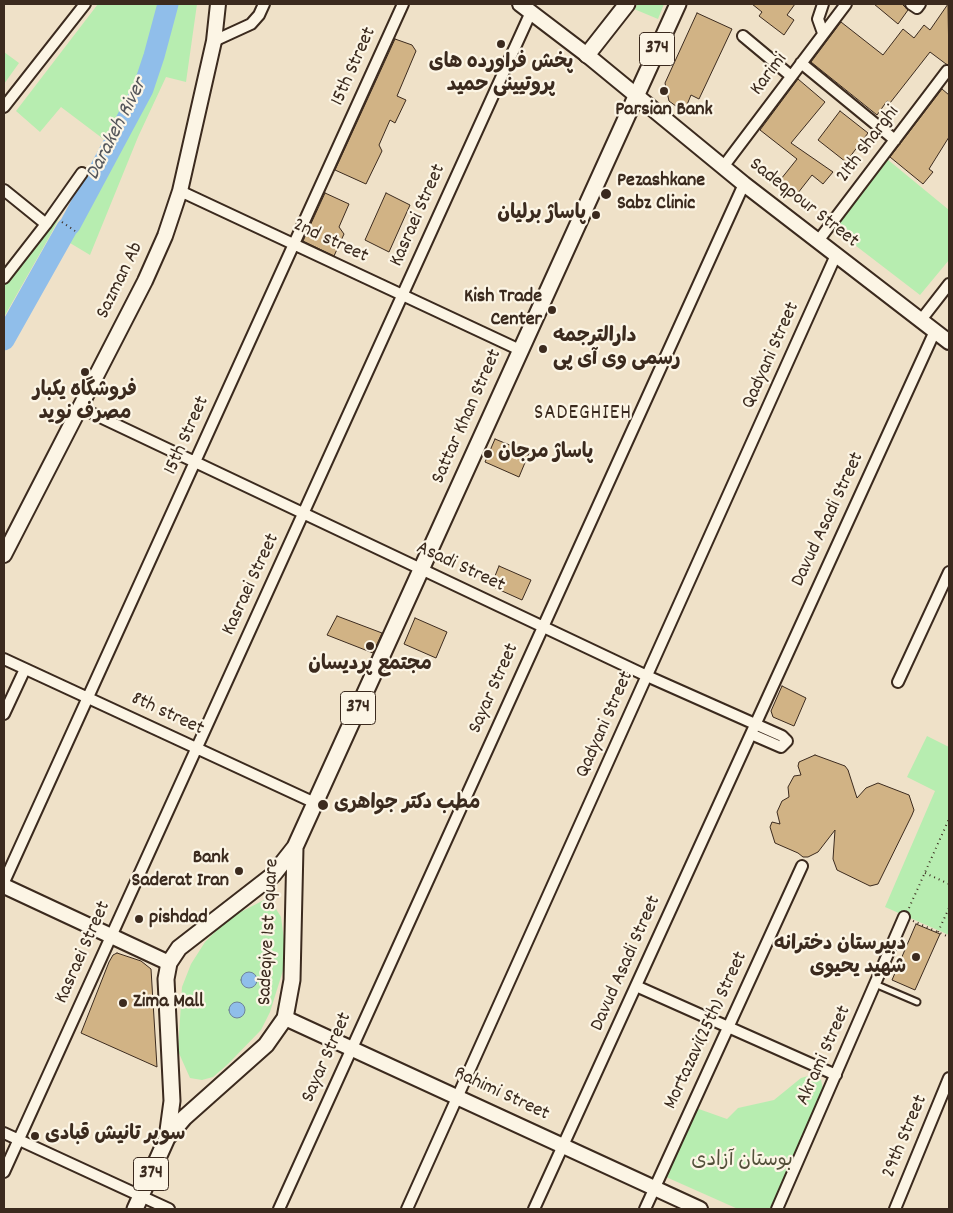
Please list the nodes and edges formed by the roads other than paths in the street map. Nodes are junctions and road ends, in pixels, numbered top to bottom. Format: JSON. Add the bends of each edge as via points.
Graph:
{"nodes":[{"id":1,"x":85,"y":4,"type":"edge"},
{"id":2,"x":218,"y":4,"type":"edge"},
{"id":3,"x":264,"y":4,"type":"edge"},
{"id":4,"x":403,"y":4,"type":"edge"},
{"id":5,"x":627,"y":4,"type":"edge"},
{"id":6,"x":678,"y":4,"type":"edge"},
{"id":7,"x":823,"y":4,"type":"edge"},
{"id":8,"x":846,"y":4,"type":"edge"},
{"id":9,"x":526,"y":8,"type":"edge"},
{"id":10,"x":823,"y":33,"type":"junction"},
{"id":11,"x":743,"y":36,"type":"dead end"},
{"id":12,"x":214,"y":40,"type":"junction"},
{"id":13,"x":587,"y":55,"type":"junction"},
{"id":14,"x":801,"y":63,"type":"junction"},
{"id":15,"x":947,"y":71,"type":"dead end"},
{"id":16,"x":791,"y":76,"type":"junction"},
{"id":17,"x":636,"y":95,"type":"junction"},
{"id":18,"x":4,"y":107,"type":"edge"},
{"id":19,"x":895,"y":140,"type":"junction"},
{"id":20,"x":723,"y":167,"type":"junction"},
{"id":21,"x":82,"y":173,"type":"dead end"},
{"id":22,"x":744,"y":184,"type":"junction"},
{"id":23,"x":4,"y":190,"type":"edge"},
{"id":24,"x":180,"y":191,"type":"junction"},
{"id":25,"x":46,"y":224,"type":"junction"},
{"id":26,"x":818,"y":241,"type":"junction"},
{"id":27,"x":294,"y":245,"type":"junction"},
{"id":28,"x":836,"y":255,"type":"junction"},
{"id":29,"x":4,"y":278,"type":"edge"},
{"id":30,"x":949,"y":284,"type":"edge"},
{"id":31,"x":403,"y":295,"type":"junction"},
{"id":32,"x":921,"y":320,"type":"junction"},
{"id":33,"x":935,"y":331,"type":"junction"},
{"id":34,"x":949,"y":342,"type":"edge"},
{"id":35,"x":520,"y":350,"type":"junction"},
{"id":36,"x":80,"y":408,"type":"junction"},
{"id":37,"x":195,"y":462,"type":"junction"},
{"id":38,"x":303,"y":513,"type":"junction"},
{"id":39,"x":4,"y":555,"type":"edge"},
{"id":40,"x":421,"y":569,"type":"junction"},
{"id":41,"x":949,"y":572,"type":"edge"},
{"id":42,"x":543,"y":627,"type":"junction"},
{"id":43,"x":4,"y":659,"type":"edge"},
{"id":44,"x":24,"y":669,"type":"junction"},
{"id":45,"x":647,"y":676,"type":"junction"},
{"id":46,"x":898,"y":682,"type":"dead end"},
{"id":47,"x":88,"y":698,"type":"junction"},
{"id":48,"x":4,"y":714,"type":"edge"},
{"id":49,"x":753,"y":729,"type":"junction"},
{"id":50,"x":196,"y":748,"type":"junction"},
{"id":51,"x":315,"y":802,"type":"junction"},
{"id":52,"x":295,"y":847,"type":"junction"},
{"id":53,"x":802,"y":866,"type":"dead end"},
{"id":54,"x":4,"y":884,"type":"edge"},
{"id":55,"x":904,"y":917,"type":"road end"},
{"id":56,"x":111,"y":935,"type":"junction"},
{"id":57,"x":169,"y":962,"type":"junction"},
{"id":58,"x":875,"y":984,"type":"junction"},
{"id":59,"x":636,"y":986,"type":"junction"},
{"id":60,"x":916,"y":1002,"type":"dead end"},
{"id":61,"x":285,"y":1018,"type":"junction"},
{"id":62,"x":728,"y":1027,"type":"junction"},
{"id":63,"x":352,"y":1048,"type":"junction"},
{"id":64,"x":836,"y":1075,"type":"junction"},
{"id":65,"x":949,"y":1078,"type":"edge"},
{"id":66,"x":458,"y":1097,"type":"junction"},
{"id":67,"x":4,"y":1133,"type":"edge"},
{"id":68,"x":167,"y":1138,"type":"junction"},
{"id":69,"x":18,"y":1140,"type":"junction"},
{"id":70,"x":563,"y":1146,"type":"junction"},
{"id":71,"x":4,"y":1172,"type":"edge"},
{"id":72,"x":655,"y":1188,"type":"junction"},
{"id":73,"x":138,"y":1203,"type":"edge"},
{"id":74,"x":169,"y":1209,"type":"edge"},
{"id":75,"x":279,"y":1209,"type":"edge"},
{"id":76,"x":407,"y":1209,"type":"edge"},
{"id":77,"x":534,"y":1209,"type":"edge"},
{"id":78,"x":645,"y":1209,"type":"edge"},
{"id":79,"x":700,"y":1209,"type":"edge"},
{"id":80,"x":777,"y":1209,"type":"edge"},
{"id":81,"x":895,"y":1209,"type":"edge"}],
"edges":[{"from":1,"to":18,"type":"street"},
{"from":2,"to":12,"type":"main road","name":"Sazman Ab"},
{"from":3,"to":12,"type":"street","via":[[251,24]]},
{"from":4,"to":27,"type":"street","name":"15th Street"},
{"from":5,"to":13,"type":"main road","number":"374"},
{"from":6,"to":17,"type":"main road","name":"Sattar Khan Street","number":"374"},
{"from":7,"to":10,"type":"street","via":[[818,19]]},
{"from":8,"to":10,"type":"street","name":"Karimi"},
{"from":9,"to":13,"type":"main road","name":"Sadeqpour Street"},
{"from":9,"to":31,"type":"street","name":"Kasraei Street"},
{"from":10,"to":14,"type":"street","name":"Karimi"},
{"from":11,"to":16,"type":"street"},
{"from":12,"to":24,"type":"main road","name":"Sazman Ab"},
{"from":13,"to":17,"type":"main road","name":"Sadeqpour Street"},
{"from":14,"to":16,"type":"street","name":"Karimi"},
{"from":14,"to":19,"type":"street"},
{"from":15,"to":19,"type":"street","name":"21th Sharghi"},
{"from":16,"to":20,"type":"street","name":"Karimi"},
{"from":17,"to":20,"type":"main road","name":"Sadeqpour Street"},
{"from":17,"to":35,"type":"main road","name":"Sattar Khan Street","number":"374"},
{"from":19,"to":26,"type":"street","name":"21th Sharghi"},
{"from":20,"to":22,"type":"main road","name":"Sadeqpour Street"},
{"from":21,"to":25,"type":"street"},
{"from":22,"to":26,"type":"main road","name":"Sadeqpour Street"},
{"from":22,"to":42,"type":"street","name":"Sayar Street"},
{"from":23,"to":25,"type":"street"},
{"from":24,"to":27,"type":"street","name":"2nd street"},
{"from":24,"to":36,"type":"main road","name":"Sazman Ab","via":[[166,236]]},
{"from":25,"to":29,"type":"street"},
{"from":26,"to":28,"type":"main road","name":"Sadeqpour Street"},
{"from":27,"to":31,"type":"street","name":"2nd street"},
{"from":27,"to":37,"type":"street","name":"15th Street"},
{"from":28,"to":32,"type":"main road","name":"Sadeqpour Street"},
{"from":28,"to":45,"type":"street","name":"Qadyani Street"},
{"from":30,"to":32,"type":"street"},
{"from":31,"to":35,"type":"street","name":"2nd street"},
{"from":31,"to":38,"type":"street","name":"Kasraei Street"},
{"from":32,"to":33,"type":"main road","name":"Sadeqpour Street"},
{"from":33,"to":34,"type":"main road","name":"Sadeqpour Street"},
{"from":33,"to":49,"type":"street","name":"Davud Asadi Street"},
{"from":35,"to":40,"type":"main road","name":"Sattar Khan Street","number":"374"},
{"from":36,"to":37,"type":"street","name":"Asadi Street"},
{"from":36,"to":39,"type":"main road","name":"Sazman Ab"},
{"from":37,"to":38,"type":"street","name":"Asadi Street"},
{"from":37,"to":47,"type":"street","name":"15th Street"},
{"from":38,"to":40,"type":"street","name":"Asadi Street"},
{"from":38,"to":50,"type":"street","name":"Kasraei Street"},
{"from":40,"to":42,"type":"street","name":"Asadi Street"},
{"from":40,"to":51,"type":"main road","name":"Sattar Khan Street","number":"374"},
{"from":41,"to":46,"type":"street"},
{"from":42,"to":45,"type":"street","name":"Asadi Street"},
{"from":42,"to":63,"type":"street","name":"Sayar Street"},
{"from":43,"to":44,"type":"street","name":"8th street"},
{"from":44,"to":47,"type":"street","name":"8th street"},
{"from":44,"to":48,"type":"street"},
{"from":45,"to":49,"type":"street","name":"Asadi Street"},
{"from":45,"to":66,"type":"street","name":"Qadyani Street"},
{"from":47,"to":50,"type":"street","name":"8th street"},
{"from":47,"to":54,"type":"street","name":"15th Street"},
{"from":49,"to":59,"type":"street","name":"Davud Asadi Street"},
{"from":50,"to":51,"type":"street","name":"8th street"},
{"from":50,"to":56,"type":"street","name":"Kasraei Street"},
{"from":51,"to":52,"type":"main road","name":"Sattar Khan Street","number":"374"},
{"from":52,"to":57,"type":"main road","name":"Sadeqiye 1st Square","via":[[273,875],[179,948]]},
{"from":52,"to":61,"type":"main road","name":"Sadeqiye 1st Square","via":[[292,980]]},
{"from":53,"to":62,"type":"street","name":"Mortazavi(25th) Street"},
{"from":54,"to":56,"type":"main road"},
{"from":55,"to":58,"type":"street","name":"Akrami Street"},
{"from":56,"to":57,"type":"main road"},
{"from":56,"to":69,"type":"street","name":"Kasraei Street"},
{"from":57,"to":68,"type":"main road","via":[[166,979],[172,1101]]},
{"from":58,"to":60,"type":"lane"},
{"from":58,"to":64,"type":"street","name":"Akrami Street"},
{"from":59,"to":62,"type":"street"},
{"from":59,"to":70,"type":"street","name":"Davud Asadi Street"},
{"from":61,"to":63,"type":"main road","name":"Rahimi Street"},
{"from":61,"to":68,"type":"main road","name":"Sadeqiye 1st Square","via":[[266,1045]]},
{"from":62,"to":64,"type":"street"},
{"from":62,"to":72,"type":"street","name":"Mortazavi(25th) Street"},
{"from":63,"to":66,"type":"main road","name":"Rahimi Street"},
{"from":63,"to":75,"type":"street","name":"Sayar Street"},
{"from":64,"to":80,"type":"street","name":"Akrami Street"},
{"from":65,"to":81,"type":"street","name":"29th Street"},
{"from":66,"to":70,"type":"main road","name":"Rahimi Street"},
{"from":66,"to":76,"type":"street","name":"Qadyani Street"},
{"from":67,"to":69,"type":"street"},
{"from":68,"to":73,"type":"main road","number":"374"},
{"from":69,"to":71,"type":"street","name":"Kasraei Street"},
{"from":69,"to":73,"type":"street"},
{"from":70,"to":72,"type":"main road","name":"Rahimi Street"},
{"from":70,"to":77,"type":"street","name":"Davud Asadi Street"},
{"from":72,"to":78,"type":"street","name":"Mortazavi(25th) Street"},
{"from":72,"to":79,"type":"main road","name":"Rahimi Street"},
{"from":73,"to":74,"type":"street"}]}
